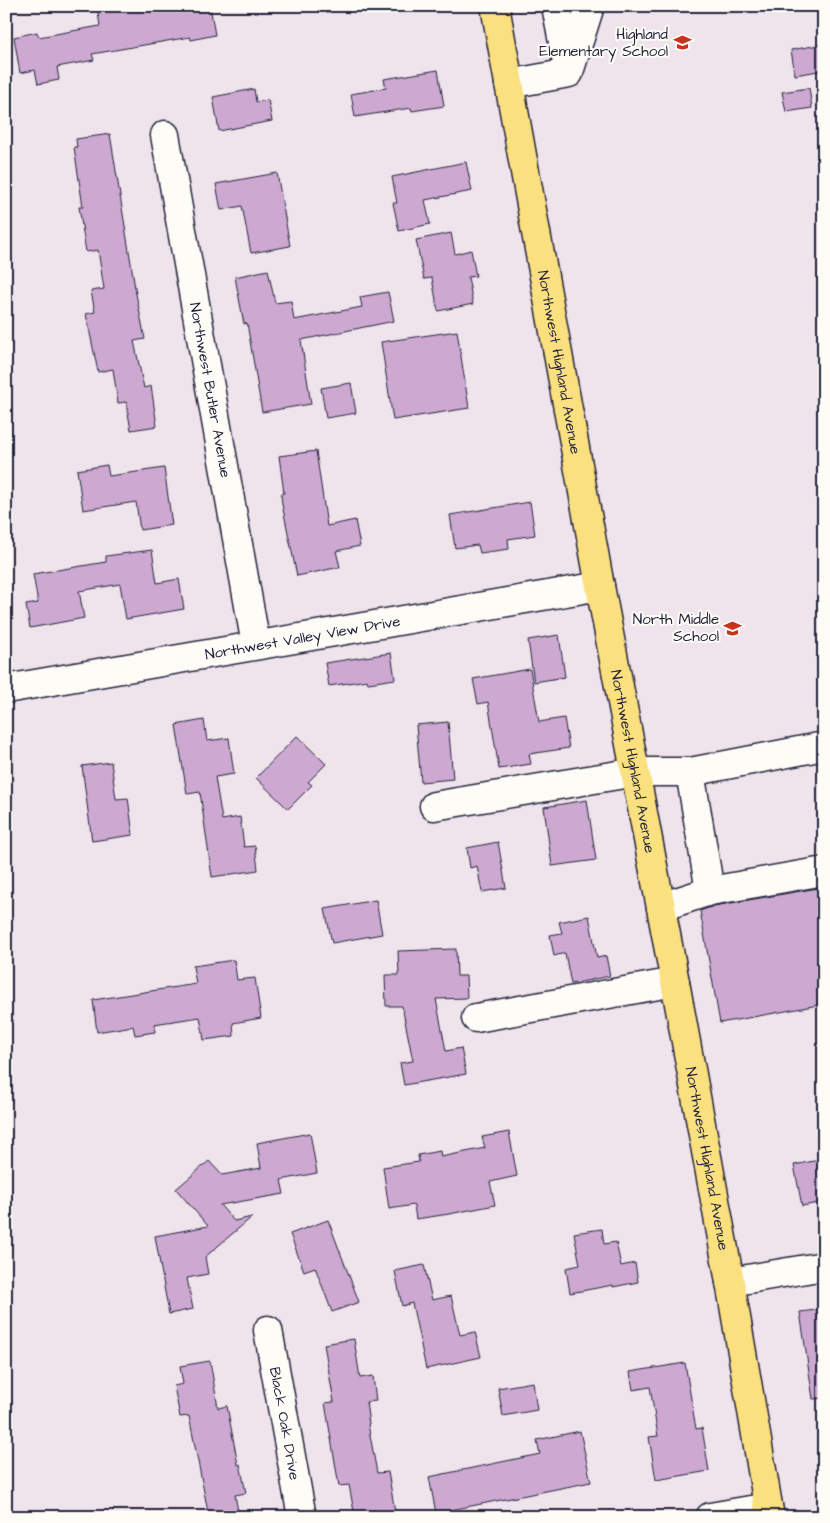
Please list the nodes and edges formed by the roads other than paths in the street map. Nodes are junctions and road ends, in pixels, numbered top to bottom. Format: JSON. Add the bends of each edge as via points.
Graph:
{"nodes":[{"id":1,"x":495,"y":6,"type":"edge"},
{"id":2,"x":556,"y":6,"type":"edge"},
{"id":3,"x":590,"y":6,"type":"edge"},
{"id":4,"x":569,"y":73,"type":"junction"},
{"id":5,"x":509,"y":84,"type":"junction"},
{"id":6,"x":165,"y":135,"type":"dead end"},
{"id":7,"x":600,"y":586,"type":"junction"},
{"id":8,"x":256,"y":645,"type":"junction"},
{"id":9,"x":6,"y":689,"type":"edge"},
{"id":10,"x":824,"y":746,"type":"edge"},
{"id":11,"x":636,"y":772,"type":"junction"},
{"id":12,"x":690,"y":772,"type":"junction"},
{"id":13,"x":434,"y":806,"type":"dead end"},
{"id":14,"x":824,"y":871,"type":"edge"},
{"id":15,"x":710,"y":891,"type":"junction"},
{"id":16,"x":661,"y":906,"type":"junction"},
{"id":17,"x":676,"y":982,"type":"junction"},
{"id":18,"x":476,"y":1018,"type":"dead end"},
{"id":19,"x":824,"y":1266,"type":"edge"},
{"id":20,"x":730,"y":1282,"type":"junction"},
{"id":21,"x":268,"y":1330,"type":"dead end"},
{"id":22,"x":769,"y":1512,"type":"edge"},
{"id":23,"x":302,"y":1517,"type":"edge"},
{"id":24,"x":710,"y":1517,"type":"edge"}],
"edges":[{"from":1,"to":5,"type":"main road","name":"Northwest Highland Avenue"},
{"from":2,"to":4,"type":"street"},
{"from":3,"to":4,"type":"street"},
{"from":4,"to":5,"type":"street"},
{"from":5,"to":7,"type":"main road","name":"Northwest Highland Avenue"},
{"from":6,"to":8,"type":"street","name":"Northwest Butler Avenue"},
{"from":7,"to":8,"type":"street","name":"Northwest Valley View Drive"},
{"from":7,"to":11,"type":"main road","name":"Northwest Highland Avenue"},
{"from":8,"to":9,"type":"street","name":"Northwest Valley View Drive"},
{"from":10,"to":12,"type":"street"},
{"from":11,"to":12,"type":"street"},
{"from":11,"to":13,"type":"street"},
{"from":11,"to":16,"type":"main road","name":"Northwest Highland Avenue"},
{"from":12,"to":15,"type":"street"},
{"from":14,"to":15,"type":"street"},
{"from":15,"to":16,"type":"street"},
{"from":16,"to":17,"type":"main road","name":"Northwest Highland Avenue"},
{"from":17,"to":18,"type":"street"},
{"from":17,"to":20,"type":"main road","name":"Northwest Highland Avenue"},
{"from":19,"to":20,"type":"street"},
{"from":20,"to":22,"type":"main road","name":"Northwest Highland Avenue"},
{"from":21,"to":23,"type":"street","name":"Black Oak Drive"},
{"from":22,"to":24,"type":"street"}]}
